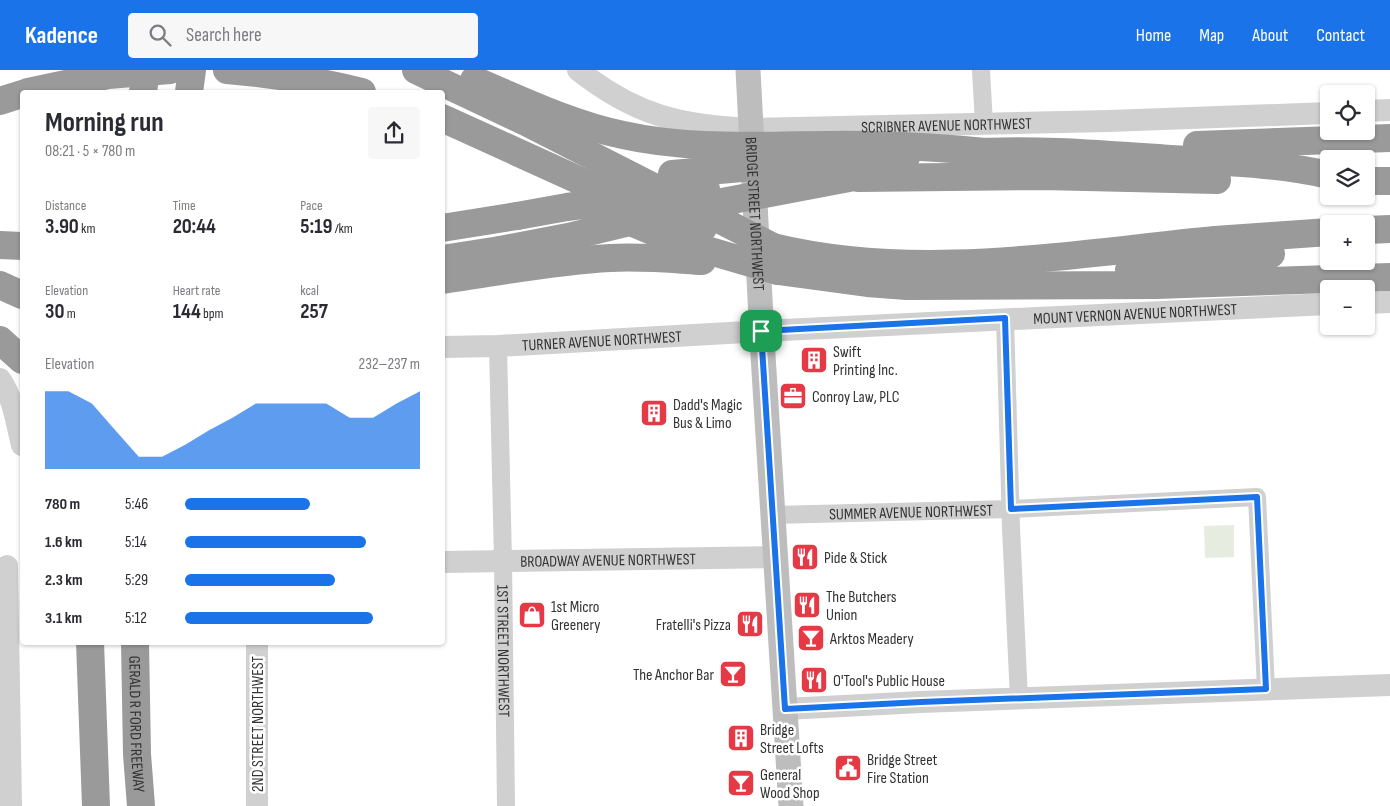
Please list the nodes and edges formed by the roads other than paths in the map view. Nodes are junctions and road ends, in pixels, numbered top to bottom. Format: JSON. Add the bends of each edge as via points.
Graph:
{"nodes":[{"id":1,"x":146,"y":70,"type":"edge"},
{"id":2,"x":170,"y":70,"type":"edge"},
{"id":3,"x":192,"y":70,"type":"edge"},
{"id":4,"x":416,"y":70,"type":"edge"},
{"id":5,"x":578,"y":70,"type":"edge"},
{"id":6,"x":748,"y":70,"type":"edge"},
{"id":7,"x":981,"y":70,"type":"edge"},
{"id":8,"x":239,"y":71,"type":"edge"},
{"id":9,"x":464,"y":75,"type":"edge"},
{"id":10,"x":37,"y":90,"type":"edge"},
{"id":11,"x":143,"y":90,"type":"edge"},
{"id":12,"x":189,"y":90,"type":"edge"},
{"id":13,"x":354,"y":90,"type":"edge"},
{"id":14,"x":20,"y":95,"type":"edge"},
{"id":15,"x":0,"y":101,"type":"edge"},
{"id":16,"x":1390,"y":110,"type":"edge"},
{"id":17,"x":1375,"y":111,"type":"edge"},
{"id":18,"x":1320,"y":113,"type":"edge"},
{"id":19,"x":445,"y":119,"type":"edge"},
{"id":20,"x":984,"y":124,"type":"junction"},
{"id":21,"x":752,"y":129,"type":"junction"},
{"id":22,"x":1390,"y":138,"type":"edge"},
{"id":23,"x":985,"y":152,"type":"junction"},
{"id":24,"x":1069,"y":153,"type":"junction"},
{"id":25,"x":1320,"y":173,"type":"edge"},
{"id":26,"x":849,"y":178,"type":"junction"},
{"id":27,"x":1320,"y":181,"type":"edge"},
{"id":28,"x":1375,"y":181,"type":"edge"},
{"id":29,"x":1390,"y":181,"type":"edge"},
{"id":30,"x":517,"y":216,"type":"junction"},
{"id":31,"x":445,"y":227,"type":"edge"},
{"id":32,"x":1320,"y":233,"type":"edge"},
{"id":33,"x":702,"y":237,"type":"junction"},
{"id":34,"x":1320,"y":243,"type":"edge"},
{"id":35,"x":0,"y":244,"type":"edge"},
{"id":36,"x":20,"y":246,"type":"edge"},
{"id":37,"x":445,"y":259,"type":"edge"},
{"id":38,"x":776,"y":259,"type":"junction"},
{"id":39,"x":812,"y":265,"type":"junction"},
{"id":40,"x":1390,"y":277,"type":"edge"},
{"id":41,"x":445,"y":280,"type":"edge"},
{"id":42,"x":0,"y":285,"type":"edge"},
{"id":43,"x":984,"y":285,"type":"junction"},
{"id":44,"x":20,"y":294,"type":"edge"},
{"id":45,"x":1390,"y":302,"type":"edge"},
{"id":46,"x":1375,"y":303,"type":"edge"},
{"id":47,"x":1320,"y":304,"type":"edge"},
{"id":48,"x":1005,"y":318,"type":"junction"},
{"id":49,"x":761,"y":331,"type":"junction"},
{"id":50,"x":0,"y":340,"type":"edge"},
{"id":51,"x":498,"y":346,"type":"junction"},
{"id":52,"x":445,"y":347,"type":"edge"},
{"id":53,"x":20,"y":358,"type":"edge"},
{"id":54,"x":0,"y":379,"type":"edge"},
{"id":55,"x":20,"y":436,"type":"edge"},
{"id":56,"x":1011,"y":509,"type":"junction"},
{"id":57,"x":773,"y":515,"type":"junction"},
{"id":58,"x":775,"y":557,"type":"junction"},
{"id":59,"x":503,"y":561,"type":"junction"},
{"id":60,"x":445,"y":562,"type":"edge"},
{"id":61,"x":10,"y":566,"type":"edge"},
{"id":62,"x":90,"y":645,"type":"edge"},
{"id":63,"x":135,"y":645,"type":"edge"},
{"id":64,"x":257,"y":645,"type":"edge"},
{"id":65,"x":1390,"y":685,"type":"edge"},
{"id":66,"x":1266,"y":689,"type":"junction"},
{"id":67,"x":1020,"y":699,"type":"junction"},
{"id":68,"x":785,"y":709,"type":"junction"},
{"id":69,"x":11,"y":806,"type":"edge"},
{"id":70,"x":96,"y":806,"type":"edge"},
{"id":71,"x":141,"y":806,"type":"edge"},
{"id":72,"x":257,"y":806,"type":"edge"},
{"id":73,"x":506,"y":806,"type":"edge"},
{"id":74,"x":791,"y":806,"type":"edge"}],
"edges":[{"from":1,"to":11,"type":"highway","bridge":true},
{"from":2,"to":10,"type":"highway","via":[[108,75]]},
{"from":3,"to":12,"type":"highway"},
{"from":4,"to":33,"type":"highway","via":[[660,191]]},
{"from":5,"to":21,"type":"street","name":"SCRIBNER AVENUE NORTHWEST","via":[[634,107],[672,120],[710,127]]},
{"from":6,"to":21,"type":"main road","name":"BRIDGE STREET NORTHWEST"},
{"from":7,"to":20,"type":"street"},
{"from":8,"to":13,"type":"highway"},
{"from":9,"to":23,"type":"highway","bridge":true,"via":[[549,112],[623,136],[729,147],[918,146]]},
{"from":14,"to":15,"type":"highway"},
{"from":16,"to":17,"type":"street"},
{"from":18,"to":20,"type":"street","name":"SCRIBNER AVENUE NORTHWEST"},
{"from":19,"to":33,"type":"highway","via":[[529,156],[600,206],[664,236]]},
{"from":20,"to":21,"type":"street","name":"SCRIBNER AVENUE NORTHWEST"},
{"from":21,"to":49,"type":"main road","name":"BRIDGE STREET NORTHWEST"},
{"from":22,"to":24,"type":"highway","via":[[1117,148]]},
{"from":23,"to":24,"type":"highway"},
{"from":23,"to":30,"type":"highway","bridge":true,"via":[[694,171],[606,185]]},
{"from":24,"to":25,"type":"highway","via":[[1284,166]]},
{"from":26,"to":27,"type":"highway","via":[[1042,176]]},
{"from":26,"to":30,"type":"highway","bridge":true,"via":[[732,186]]},
{"from":26,"to":37,"type":"highway","bridge":true,"via":[[680,210],[535,244]]},
{"from":28,"to":29,"type":"highway"},
{"from":30,"to":31,"type":"highway"},
{"from":32,"to":39,"type":"highway","via":[[1071,256],[961,263]]},
{"from":33,"to":38,"type":"highway","bridge":true},
{"from":33,"to":38,"type":"highway","bridge":true},
{"from":33,"to":41,"type":"highway","via":[[650,257],[552,264]]},
{"from":34,"to":43,"type":"highway","via":[[1287,252]]},
{"from":35,"to":36,"type":"highway"},
{"from":38,"to":39,"type":"highway"},
{"from":39,"to":43,"type":"highway","via":[[867,283]]},
{"from":40,"to":43,"type":"highway","via":[[1156,285]]},
{"from":42,"to":44,"type":"highway"},
{"from":45,"to":46,"type":"street"},
{"from":47,"to":48,"type":"street","name":"MOUNT VERNON AVENUE NORTHWEST"},
{"from":48,"to":49,"type":"street","name":"MOUNT VERNON AVENUE NORTHWEST"},
{"from":48,"to":56,"type":"street"},
{"from":49,"to":51,"type":"street","name":"TURNER AVENUE NORTHWEST"},
{"from":49,"to":57,"type":"main road","name":"BRIDGE STREET NORTHWEST"},
{"from":50,"to":53,"type":"highway"},
{"from":51,"to":52,"type":"street","name":"TURNER AVENUE NORTHWEST"},
{"from":51,"to":59,"type":"street","name":"1ST STREET NORTHWEST"},
{"from":54,"to":55,"type":"street","via":[[12,400]]},
{"from":56,"to":57,"type":"street","name":"SUMMER AVENUE NORTHWEST"},
{"from":56,"to":66,"type":"street","name":"SUMMER AVENUE NORTHWEST","via":[[1257,497]]},
{"from":56,"to":67,"type":"street"},
{"from":57,"to":58,"type":"main road","name":"BRIDGE STREET NORTHWEST"},
{"from":58,"to":59,"type":"street","name":"BROADWAY AVENUE NORTHWEST"},
{"from":58,"to":68,"type":"main road","name":"BRIDGE STREET NORTHWEST"},
{"from":59,"to":60,"type":"street","name":"BROADWAY AVENUE NORTHWEST"},
{"from":59,"to":73,"type":"street","name":"1ST STREET NORTHWEST"},
{"from":61,"to":69,"type":"street"},
{"from":62,"to":70,"type":"highway"},
{"from":63,"to":71,"type":"highway","name":"GERALD R FORD FREEWAY"},
{"from":64,"to":72,"type":"street","name":"2ND STREET NORTHWEST"},
{"from":65,"to":66,"type":"street"},
{"from":66,"to":67,"type":"street"},
{"from":67,"to":68,"type":"street"},
{"from":68,"to":74,"type":"main road","name":"BRIDGE STREET NORTHWEST"}]}
